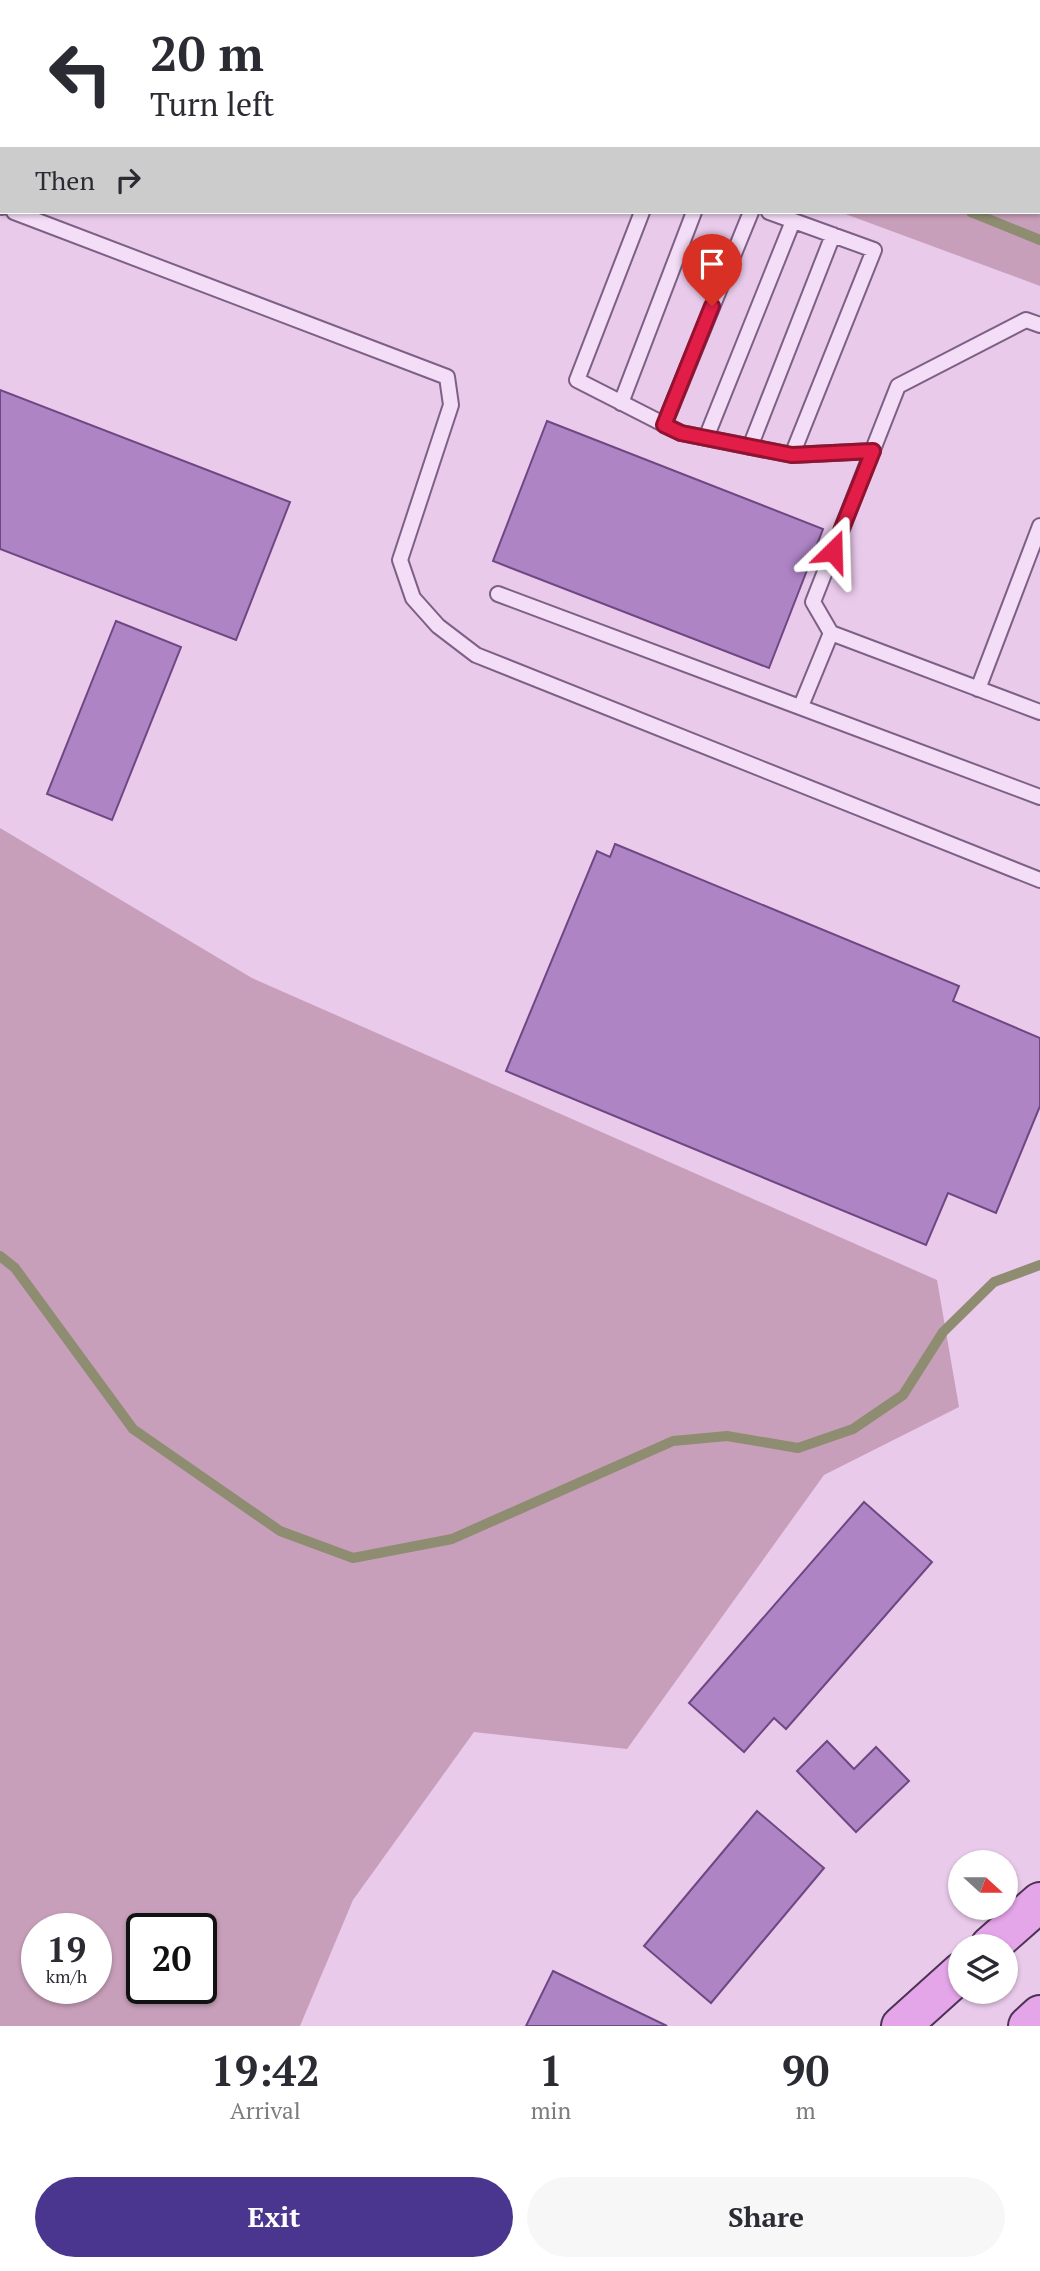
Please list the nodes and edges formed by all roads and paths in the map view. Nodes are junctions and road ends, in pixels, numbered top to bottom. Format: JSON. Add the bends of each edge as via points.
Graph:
{"nodes":[{"id":1,"x":19,"y":214,"type":"edge"},
{"id":2,"x":641,"y":214,"type":"edge"},
{"id":3,"x":693,"y":214,"type":"edge"},
{"id":4,"x":750,"y":214,"type":"edge"},
{"id":5,"x":774,"y":214,"type":"edge"},
{"id":6,"x":793,"y":221,"type":"junction"},
{"id":7,"x":833,"y":235,"type":"junction"},
{"id":8,"x":1040,"y":325,"type":"edge"},
{"id":9,"x":621,"y":403,"type":"junction"},
{"id":10,"x":664,"y":425,"type":"junction"},
{"id":11,"x":706,"y":438,"type":"junction"},
{"id":12,"x":750,"y":447,"type":"junction"},
{"id":13,"x":873,"y":451,"type":"junction"},
{"id":14,"x":792,"y":455,"type":"junction"},
{"id":15,"x":1040,"y":526,"type":"edge"},
{"id":16,"x":498,"y":594,"type":"dead end"},
{"id":17,"x":831,"y":633,"type":"junction"},
{"id":18,"x":978,"y":689,"type":"junction"},
{"id":19,"x":801,"y":706,"type":"junction"},
{"id":20,"x":1040,"y":712,"type":"edge"},
{"id":21,"x":1040,"y":797,"type":"edge"},
{"id":22,"x":1040,"y":880,"type":"edge"},
{"id":23,"x":1034,"y":1903,"type":"edge"},
{"id":24,"x":1002,"y":1934,"type":"edge"},
{"id":25,"x":948,"y":1984,"type":"edge"},
{"id":26,"x":1040,"y":2015,"type":"edge"},
{"id":27,"x":901,"y":2026,"type":"edge"},
{"id":28,"x":1028,"y":2026,"type":"edge"}],
"edges":[{"from":1,"to":22,"type":"lane","via":[[447,377],[451,405],[400,560],[413,598],[438,626],[476,655]]},
{"from":2,"to":9,"type":"lane","via":[[577,380]]},
{"from":3,"to":9,"type":"lane"},
{"from":4,"to":10,"type":"lane"},
{"from":5,"to":6,"type":"lane"},
{"from":6,"to":7,"type":"lane"},
{"from":6,"to":11,"type":"lane"},
{"from":7,"to":12,"type":"lane"},
{"from":7,"to":14,"type":"lane","via":[[874,250]]},
{"from":8,"to":13,"type":"lane","via":[[1026,320],[898,386]]},
{"from":9,"to":10,"type":"lane"},
{"from":10,"to":11,"type":"lane"},
{"from":11,"to":12,"type":"lane"},
{"from":12,"to":14,"type":"lane"},
{"from":13,"to":14,"type":"lane"},
{"from":13,"to":17,"type":"lane","via":[[813,602]]},
{"from":15,"to":18,"type":"lane"},
{"from":16,"to":19,"type":"lane"},
{"from":17,"to":18,"type":"lane"},
{"from":17,"to":19,"type":"lane"},
{"from":18,"to":20,"type":"lane"},
{"from":19,"to":21,"type":"lane"},
{"from":23,"to":24,"type":"main road"},
{"from":25,"to":27,"type":"main road"},
{"from":26,"to":28,"type":"main road"}]}
